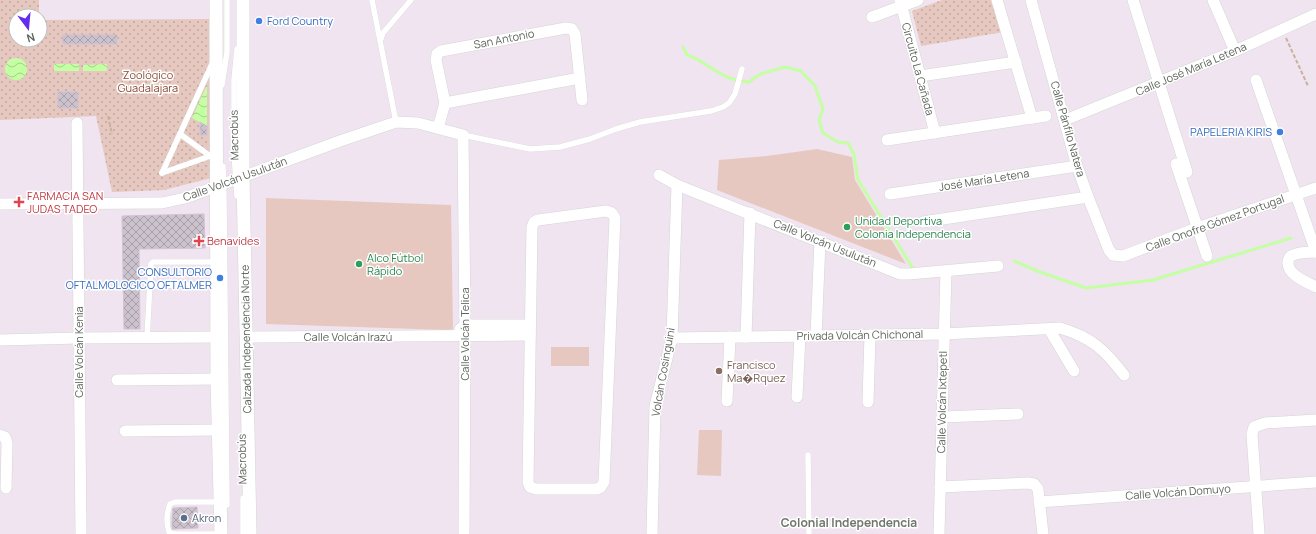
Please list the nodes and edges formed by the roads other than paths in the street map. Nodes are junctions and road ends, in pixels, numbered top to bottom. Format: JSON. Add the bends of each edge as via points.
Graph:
{"nodes":[{"id":1,"x":216,"y":0,"type":"edge"},
{"id":2,"x":227,"y":0,"type":"edge"},
{"id":3,"x":238,"y":0,"type":"edge"},
{"id":4,"x":243,"y":0,"type":"edge"},
{"id":5,"x":372,"y":0,"type":"edge"},
{"id":6,"x":411,"y":0,"type":"edge"},
{"id":7,"x":918,"y":0,"type":"edge"},
{"id":8,"x":997,"y":0,"type":"edge"},
{"id":9,"x":1031,"y":0,"type":"edge"},
{"id":10,"x":1132,"y":0,"type":"edge"},
{"id":11,"x":1213,"y":0,"type":"edge"},
{"id":12,"x":900,"y":3,"type":"edge"},
{"id":13,"x":1316,"y":14,"type":"edge"},
{"id":14,"x":872,"y":17,"type":"dead end"},
{"id":15,"x":381,"y":41,"type":"junction"},
{"id":16,"x":1235,"y":51,"type":"junction"},
{"id":17,"x":216,"y":56,"type":"junction"},
{"id":18,"x":1016,"y":62,"type":"junction"},
{"id":19,"x":742,"y":69,"type":"dead end"},
{"id":20,"x":920,"y":76,"type":"junction"},
{"id":21,"x":580,"y":78,"type":"junction"},
{"id":22,"x":1256,"y":80,"type":"dead end"},
{"id":23,"x":1159,"y":83,"type":"junction"},
{"id":24,"x":582,"y":100,"type":"dead end"},
{"id":25,"x":445,"y":103,"type":"junction"},
{"id":26,"x":1046,"y":116,"type":"dead end"},
{"id":27,"x":1032,"y":118,"type":"junction"},
{"id":28,"x":1065,"y":120,"type":"junction"},
{"id":29,"x":396,"y":122,"type":"junction"},
{"id":30,"x":78,"y":123,"type":"dead end"},
{"id":31,"x":438,"y":128,"type":"junction"},
{"id":32,"x":935,"y":133,"type":"junction"},
{"id":33,"x":180,"y":134,"type":"junction"},
{"id":34,"x":463,"y":135,"type":"junction"},
{"id":35,"x":888,"y":140,"type":"dead end"},
{"id":36,"x":213,"y":155,"type":"junction"},
{"id":37,"x":1176,"y":164,"type":"dead end"},
{"id":38,"x":1077,"y":166,"type":"junction"},
{"id":39,"x":1186,"y":172,"type":"dead end"},
{"id":40,"x":659,"y":175,"type":"dead end"},
{"id":41,"x":240,"y":177,"type":"junction"},
{"id":42,"x":219,"y":185,"type":"junction"},
{"id":43,"x":678,"y":185,"type":"junction"},
{"id":44,"x":1316,"y":188,"type":"edge"},
{"id":45,"x":890,"y":194,"type":"dead end"},
{"id":46,"x":1296,"y":194,"type":"junction"},
{"id":47,"x":1088,"y":197,"type":"junction"},
{"id":48,"x":0,"y":204,"type":"edge"},
{"id":49,"x":78,"y":204,"type":"junction"},
{"id":50,"x":750,"y":213,"type":"junction"},
{"id":51,"x":923,"y":222,"type":"dead end"},
{"id":52,"x":1197,"y":228,"type":"junction"},
{"id":53,"x":820,"y":241,"type":"junction"},
{"id":54,"x":1316,"y":252,"type":"edge"},
{"id":55,"x":1113,"y":255,"type":"joint"},
{"id":56,"x":1207,"y":256,"type":"dead end"},
{"id":57,"x":217,"y":262,"type":"junction"},
{"id":58,"x":998,"y":266,"type":"dead end"},
{"id":59,"x":946,"y":271,"type":"junction"},
{"id":60,"x":216,"y":284,"type":"junction"},
{"id":61,"x":149,"y":286,"type":"junction"},
{"id":62,"x":1316,"y":287,"type":"edge"},
{"id":63,"x":1049,"y":329,"type":"junction"},
{"id":64,"x":530,"y":330,"type":"junction"},
{"id":65,"x":465,"y":331,"type":"junction"},
{"id":66,"x":944,"y":334,"type":"junction"},
{"id":67,"x":870,"y":335,"type":"junction"},
{"id":68,"x":800,"y":336,"type":"junction"},
{"id":69,"x":816,"y":336,"type":"junction"},
{"id":70,"x":217,"y":337,"type":"junction"},
{"id":71,"x":246,"y":337,"type":"junction"},
{"id":72,"x":730,"y":337,"type":"junction"},
{"id":73,"x":746,"y":337,"type":"junction"},
{"id":74,"x":79,"y":338,"type":"junction"},
{"id":75,"x":147,"y":338,"type":"junction"},
{"id":76,"x":672,"y":338,"type":"junction"},
{"id":77,"x":0,"y":340,"type":"edge"},
{"id":78,"x":1074,"y":371,"type":"dead end"},
{"id":79,"x":1124,"y":375,"type":"dead end"},
{"id":80,"x":217,"y":378,"type":"junction"},
{"id":81,"x":117,"y":380,"type":"dead end"},
{"id":82,"x":797,"y":398,"type":"dead end"},
{"id":83,"x":728,"y":401,"type":"dead end"},
{"id":84,"x":868,"y":402,"type":"dead end"},
{"id":85,"x":1018,"y":414,"type":"dead end"},
{"id":86,"x":942,"y":417,"type":"junction"},
{"id":87,"x":1316,"y":420,"type":"edge"},
{"id":88,"x":218,"y":430,"type":"junction"},
{"id":89,"x":125,"y":431,"type":"dead end"},
{"id":90,"x":0,"y":435,"type":"edge"},
{"id":91,"x":808,"y":455,"type":"dead end"},
{"id":92,"x":1316,"y":482,"type":"edge"},
{"id":93,"x":1255,"y":486,"type":"junction"},
{"id":94,"x":243,"y":487,"type":"dead end"},
{"id":95,"x":940,"y":487,"type":"junction"},
{"id":96,"x":6,"y":488,"type":"dead end"},
{"id":97,"x":243,"y":495,"type":"dead end"},
{"id":98,"x":220,"y":502,"type":"junction"},
{"id":99,"x":1039,"y":502,"type":"junction"},
{"id":100,"x":81,"y":534,"type":"edge"},
{"id":101,"x":221,"y":534,"type":"edge"},
{"id":102,"x":227,"y":534,"type":"edge"},
{"id":103,"x":243,"y":534,"type":"edge"},
{"id":104,"x":250,"y":534,"type":"edge"},
{"id":105,"x":464,"y":534,"type":"edge"},
{"id":106,"x":652,"y":534,"type":"edge"},
{"id":107,"x":809,"y":534,"type":"edge"},
{"id":108,"x":939,"y":534,"type":"edge"},
{"id":109,"x":1042,"y":534,"type":"edge"},
{"id":110,"x":1259,"y":534,"type":"edge"}],
"edges":[{"from":1,"to":17,"type":"street"},
{"from":2,"to":42,"type":"lane","name":"Macrobús","via":[[227,52],[222,81]]},
{"from":3,"to":41,"type":"lane","name":"Macrobús","via":[[234,153]]},
{"from":4,"to":41,"type":"street","name":"Calzada Independencia Norte"},
{"from":5,"to":15,"type":"lane"},
{"from":6,"to":15,"type":"lane","via":[[383,33]]},
{"from":7,"to":12,"type":"street"},
{"from":8,"to":18,"type":"street"},
{"from":9,"to":28,"type":"street","name":"Calle Pánfilo Natera"},
{"from":10,"to":23,"type":"street"},
{"from":11,"to":16,"type":"street"},
{"from":12,"to":14,"type":"street"},
{"from":12,"to":20,"type":"street","name":"Circuito La Cañada"},
{"from":13,"to":16,"type":"street","name":"Calle José María Letena"},
{"from":15,"to":29,"type":"lane"},
{"from":16,"to":23,"type":"street","name":"Calle José María Letena"},
{"from":17,"to":33,"type":"lane"},
{"from":17,"to":36,"type":"street"},
{"from":18,"to":20,"type":"street"},
{"from":18,"to":27,"type":"street"},
{"from":19,"to":34,"type":"lane","via":[[735,94],[723,107],[640,122],[560,147],[530,149]]},
{"from":20,"to":32,"type":"street","name":"Circuito La Cañada"},
{"from":21,"to":24,"type":"street","name":"San Antonio"},
{"from":21,"to":25,"type":"street"},
{"from":21,"to":25,"type":"street","name":"San Antonio","via":[[572,29],[457,48],[437,54]]},
{"from":22,"to":46,"type":"street"},
{"from":23,"to":28,"type":"street","name":"Calle José María Letena"},
{"from":23,"to":39,"type":"street"},
{"from":25,"to":31,"type":"street","name":"San Antonio"},
{"from":26,"to":27,"type":"street"},
{"from":27,"to":32,"type":"street"},
{"from":28,"to":38,"type":"street","name":"Calle Pánfilo Natera"},
{"from":29,"to":31,"type":"street","name":"Calle Volcán Usulután","via":[[418,123]]},
{"from":29,"to":41,"type":"street","name":"Calle Volcán Usulután"},
{"from":30,"to":49,"type":"street","name":"Calle Volcán Kenia"},
{"from":31,"to":34,"type":"street","name":"Calle Volcán Usulután"},
{"from":32,"to":35,"type":"street"},
{"from":33,"to":36,"type":"lane"},
{"from":33,"to":36,"type":"lane","via":[[162,173]]},
{"from":34,"to":65,"type":"street","name":"Calle Volcán Telica"},
{"from":36,"to":42,"type":"street"},
{"from":37,"to":52,"type":"street"},
{"from":38,"to":45,"type":"street","name":"José María Letena"},
{"from":38,"to":47,"type":"street","name":"Calle Pánfilo Natera"},
{"from":40,"to":43,"type":"street","name":"Calle Volcán Usulután"},
{"from":41,"to":42,"type":"street","name":"Calle Volcán Usulután"},
{"from":41,"to":71,"type":"street","name":"Calzada Independencia Norte"},
{"from":41,"to":94,"type":"lane","name":"Macrobús"},
{"from":42,"to":49,"type":"street","name":"Calle Volcán Usulután","via":[[185,198],[162,202]]},
{"from":42,"to":57,"type":"street"},
{"from":42,"to":102,"type":"lane","name":"Macrobús"},
{"from":43,"to":50,"type":"street","name":"Calle Volcán Usulután"},
{"from":43,"to":76,"type":"street","name":"Volcán Cosinguini"},
{"from":44,"to":46,"type":"street","name":"Calle Onofre Gómez Portugal"},
{"from":46,"to":52,"type":"street","name":"Calle Onofre Gómez Portugal"},
{"from":46,"to":54,"type":"street"},
{"from":47,"to":51,"type":"street"},
{"from":47,"to":55,"type":"street","name":"Calle Pánfilo Natera"},
{"from":48,"to":49,"type":"street","name":"Calle Volcán Usulután"},
{"from":49,"to":74,"type":"street","name":"Calle Volcán Kenia"},
{"from":50,"to":53,"type":"street","name":"Calle Volcán Usulután"},
{"from":50,"to":73,"type":"street"},
{"from":52,"to":55,"type":"street","name":"Calle Onofre Gómez Portugal","via":[[1123,256]]},
{"from":52,"to":56,"type":"street"},
{"from":53,"to":59,"type":"street","name":"Calle Volcán Usulután","via":[[900,274]]},
{"from":53,"to":69,"type":"street"},
{"from":54,"to":62,"type":"street","via":[[1294,255],[1288,261],[1292,272]]},
{"from":57,"to":60,"type":"street"},
{"from":57,"to":61,"type":"lane","via":[[153,262],[150,266]]},
{"from":58,"to":59,"type":"street","name":"Calle Volcán Usulután"},
{"from":59,"to":66,"type":"street","name":"Calle Volcán Ixtepetl"},
{"from":60,"to":61,"type":"lane"},
{"from":60,"to":70,"type":"street"},
{"from":61,"to":75,"type":"lane"},
{"from":63,"to":66,"type":"street","name":"Privada Volcán Chichonal"},
{"from":63,"to":78,"type":"street"},
{"from":63,"to":79,"type":"street","name":"Privada Volcán Chichonal","via":[[1060,328],[1086,338],[1103,350]]},
{"from":64,"to":64,"type":"street","via":[[534,222],[606,211],[612,213],[615,218],[602,487],[530,487]]},
{"from":64,"to":65,"type":"street","name":"Calle Volcán Irazú"},
{"from":65,"to":71,"type":"street","name":"Calle Volcán Irazú","via":[[450,336]]},
{"from":65,"to":105,"type":"street","name":"Calle Volcán Telica"},
{"from":66,"to":67,"type":"street","name":"Privada Volcán Chichonal"},
{"from":66,"to":86,"type":"street","name":"Calle Volcán Ixtepetl"},
{"from":67,"to":69,"type":"street","name":"Privada Volcán Chichonal"},
{"from":67,"to":84,"type":"street"},
{"from":68,"to":69,"type":"street","name":"Privada Volcán Chichonal"},
{"from":68,"to":73,"type":"street","name":"Privada Volcán Chichonal"},
{"from":68,"to":82,"type":"street"},
{"from":70,"to":75,"type":"street"},
{"from":70,"to":80,"type":"street"},
{"from":71,"to":104,"type":"street","name":"Calzada Independencia Norte"},
{"from":72,"to":73,"type":"street","name":"Privada Volcán Chichonal"},
{"from":72,"to":76,"type":"street","name":"Privada Volcán Chichonal"},
{"from":72,"to":83,"type":"street"},
{"from":74,"to":75,"type":"street"},
{"from":74,"to":77,"type":"street"},
{"from":74,"to":100,"type":"street","name":"Calle Volcán Kenia"},
{"from":76,"to":106,"type":"street","name":"Volcán Cosinguini","via":[[655,406]]},
{"from":80,"to":81,"type":"street"},
{"from":80,"to":88,"type":"street"},
{"from":85,"to":86,"type":"street"},
{"from":86,"to":95,"type":"street","name":"Calle Volcán Ixtepetl"},
{"from":87,"to":93,"type":"street","via":[[1265,423],[1254,427],[1252,434]]},
{"from":88,"to":89,"type":"street"},
{"from":88,"to":98,"type":"street"},
{"from":90,"to":96,"type":"street","via":[[6,437],[8,442]]},
{"from":91,"to":107,"type":"lane"},
{"from":92,"to":93,"type":"street","name":"Calle Volcán Domuyo"},
{"from":93,"to":99,"type":"street","name":"Calle Volcán Domuyo"},
{"from":93,"to":110,"type":"street"},
{"from":95,"to":99,"type":"street","via":[[1028,482],[1038,489]]},
{"from":95,"to":108,"type":"street","name":"Calle Volcán Ixtepetl"},
{"from":97,"to":103,"type":"lane","name":"Macrobús"},
{"from":98,"to":101,"type":"street"},
{"from":98,"to":101,"type":"lane","via":[[170,504],[167,526],[169,532],[174,534]]},
{"from":99,"to":109,"type":"street"}]}
